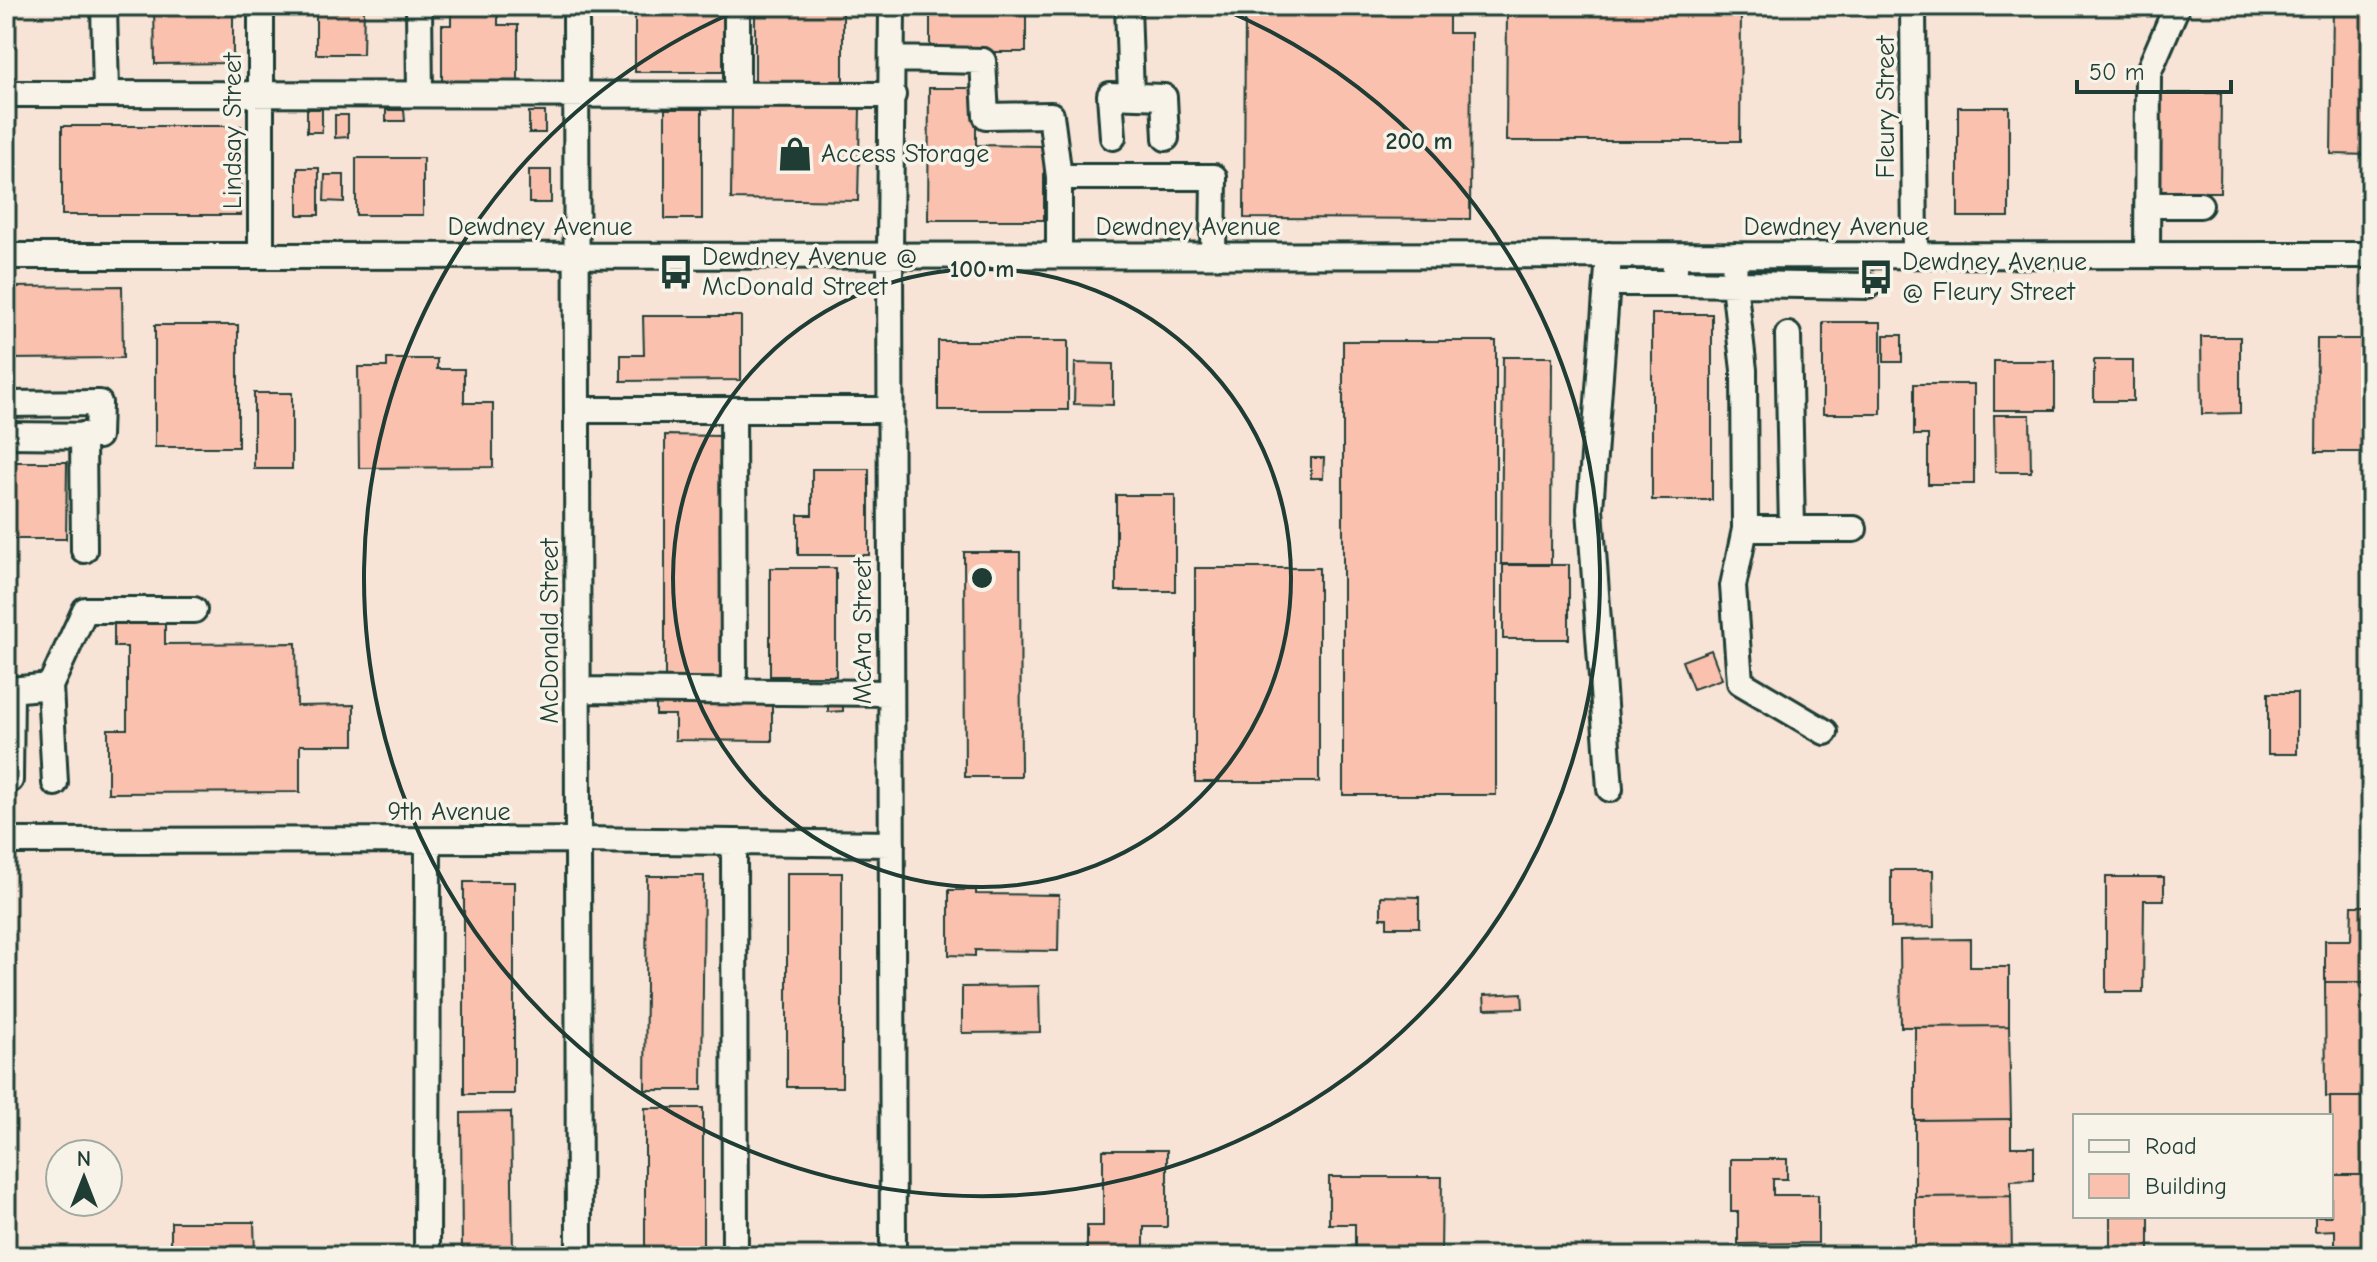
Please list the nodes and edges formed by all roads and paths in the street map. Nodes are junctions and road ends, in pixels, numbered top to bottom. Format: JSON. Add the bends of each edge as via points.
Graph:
{"nodes":[{"id":1,"x":104,"y":6,"type":"edge"},
{"id":2,"x":261,"y":6,"type":"edge"},
{"id":3,"x":419,"y":6,"type":"edge"},
{"id":4,"x":576,"y":6,"type":"edge"},
{"id":5,"x":737,"y":6,"type":"edge"},
{"id":6,"x":892,"y":6,"type":"edge"},
{"id":7,"x":1128,"y":6,"type":"edge"},
{"id":8,"x":1913,"y":6,"type":"edge"},
{"id":9,"x":2177,"y":6,"type":"edge"},
{"id":10,"x":892,"y":59,"type":"junction"},
{"id":11,"x":106,"y":93,"type":"junction"},
{"id":12,"x":578,"y":93,"type":"junction"},
{"id":13,"x":6,"y":94,"type":"edge"},
{"id":14,"x":261,"y":94,"type":"junction"},
{"id":15,"x":420,"y":94,"type":"junction"},
{"id":16,"x":737,"y":94,"type":"junction"},
{"id":17,"x":893,"y":95,"type":"junction"},
{"id":18,"x":1131,"y":95,"type":"junction"},
{"id":19,"x":1113,"y":137,"type":"dead end"},
{"id":20,"x":1166,"y":138,"type":"dead end"},
{"id":21,"x":1059,"y":177,"type":"junction"},
{"id":22,"x":2148,"y":205,"type":"junction"},
{"id":23,"x":2200,"y":205,"type":"dead end"},
{"id":24,"x":261,"y":255,"type":"junction"},
{"id":25,"x":578,"y":255,"type":"junction"},
{"id":26,"x":890,"y":255,"type":"junction"},
{"id":27,"x":1059,"y":255,"type":"junction"},
{"id":28,"x":1213,"y":255,"type":"junction"},
{"id":29,"x":1609,"y":255,"type":"junction"},
{"id":30,"x":1675,"y":255,"type":"junction"},
{"id":31,"x":1735,"y":255,"type":"junction"},
{"id":32,"x":1915,"y":255,"type":"junction"},
{"id":33,"x":2147,"y":255,"type":"junction"},
{"id":34,"x":2371,"y":255,"type":"edge"},
{"id":35,"x":6,"y":256,"type":"edge"},
{"id":36,"x":1607,"y":283,"type":"junction"},
{"id":37,"x":1674,"y":283,"type":"junction"},
{"id":38,"x":1734,"y":284,"type":"junction"},
{"id":39,"x":1868,"y":286,"type":"dead end"},
{"id":40,"x":1788,"y":335,"type":"dead end"},
{"id":41,"x":6,"y":404,"type":"edge"},
{"id":42,"x":578,"y":410,"type":"junction"},
{"id":43,"x":733,"y":410,"type":"junction"},
{"id":44,"x":890,"y":410,"type":"junction"},
{"id":45,"x":6,"y":435,"type":"edge"},
{"id":46,"x":83,"y":435,"type":"junction"},
{"id":47,"x":1792,"y":528,"type":"junction"},
{"id":48,"x":1745,"y":529,"type":"junction"},
{"id":49,"x":1854,"y":529,"type":"dead end"},
{"id":50,"x":84,"y":550,"type":"dead end"},
{"id":51,"x":194,"y":610,"type":"dead end"},
{"id":52,"x":50,"y":686,"type":"junction"},
{"id":53,"x":8,"y":690,"type":"edge"},
{"id":54,"x":578,"y":690,"type":"junction"},
{"id":55,"x":734,"y":692,"type":"junction"},
{"id":56,"x":891,"y":693,"type":"junction"},
{"id":57,"x":1825,"y":732,"type":"dead end"},
{"id":58,"x":10,"y":780,"type":"dead end"},
{"id":59,"x":55,"y":783,"type":"dead end"},
{"id":60,"x":1610,"y":789,"type":"dead end"},
{"id":61,"x":579,"y":840,"type":"junction"},
{"id":62,"x":6,"y":841,"type":"edge"},
{"id":63,"x":428,"y":841,"type":"junction"},
{"id":64,"x":734,"y":842,"type":"junction"},
{"id":65,"x":892,"y":844,"type":"junction"},
{"id":66,"x":427,"y":1256,"type":"edge"},
{"id":67,"x":579,"y":1256,"type":"edge"},
{"id":68,"x":735,"y":1256,"type":"edge"},
{"id":69,"x":893,"y":1256,"type":"edge"}],
"edges":[{"from":1,"to":11,"type":"street"},
{"from":2,"to":14,"type":"street","name":"Lindsay Street"},
{"from":3,"to":15,"type":"street"},
{"from":4,"to":12,"type":"street","name":"McDonald Street"},
{"from":5,"to":16,"type":"street"},
{"from":6,"to":10,"type":"street","name":"McAra Street"},
{"from":7,"to":18,"type":"street"},
{"from":8,"to":32,"type":"street","name":"Fleury Street"},
{"from":9,"to":22,"type":"street","via":[[2148,73]]},
{"from":10,"to":17,"type":"street","name":"McAra Street"},
{"from":10,"to":21,"type":"street","via":[[983,61],[986,116],[1051,115]]},
{"from":11,"to":13,"type":"street"},
{"from":11,"to":14,"type":"street"},
{"from":12,"to":15,"type":"street"},
{"from":12,"to":16,"type":"street"},
{"from":12,"to":25,"type":"street","name":"McDonald Street"},
{"from":14,"to":15,"type":"street"},
{"from":14,"to":24,"type":"street","name":"Lindsay Street"},
{"from":16,"to":17,"type":"street"},
{"from":17,"to":26,"type":"street","name":"McAra Street"},
{"from":18,"to":19,"type":"street","via":[[1110,95]]},
{"from":18,"to":20,"type":"street","via":[[1164,97]]},
{"from":21,"to":27,"type":"street"},
{"from":21,"to":28,"type":"street","via":[[1214,177]]},
{"from":22,"to":23,"type":"street"},
{"from":22,"to":33,"type":"street"},
{"from":24,"to":25,"type":"street","name":"Dewdney Avenue"},
{"from":24,"to":35,"type":"street","name":"Dewdney Avenue"},
{"from":25,"to":26,"type":"street","name":"Dewdney Avenue"},
{"from":25,"to":42,"type":"street","name":"McDonald Street"},
{"from":26,"to":27,"type":"street","name":"Dewdney Avenue"},
{"from":26,"to":44,"type":"street","name":"McAra Street"},
{"from":27,"to":28,"type":"street","name":"Dewdney Avenue"},
{"from":28,"to":29,"type":"street","name":"Dewdney Avenue"},
{"from":29,"to":30,"type":"street","name":"Dewdney Avenue"},
{"from":29,"to":36,"type":"street"},
{"from":30,"to":31,"type":"street","name":"Dewdney Avenue"},
{"from":30,"to":37,"type":"street"},
{"from":31,"to":32,"type":"street","name":"Dewdney Avenue"},
{"from":31,"to":38,"type":"street"},
{"from":32,"to":33,"type":"street","name":"Dewdney Avenue"},
{"from":33,"to":34,"type":"street","name":"Dewdney Avenue"},
{"from":36,"to":37,"type":"street"},
{"from":36,"to":60,"type":"street","via":[[1590,509]]},
{"from":37,"to":38,"type":"street"},
{"from":38,"to":39,"type":"street"},
{"from":38,"to":48,"type":"street","via":[[1744,370]]},
{"from":40,"to":47,"type":"street"},
{"from":41,"to":46,"type":"street","via":[[99,403],[98,436]]},
{"from":42,"to":43,"type":"street"},
{"from":42,"to":54,"type":"street","name":"McDonald Street"},
{"from":43,"to":44,"type":"street"},
{"from":43,"to":55,"type":"street"},
{"from":44,"to":56,"type":"street","name":"McAra Street"},
{"from":45,"to":46,"type":"street"},
{"from":46,"to":50,"type":"street"},
{"from":47,"to":48,"type":"street"},
{"from":47,"to":49,"type":"street"},
{"from":48,"to":57,"type":"street","via":[[1733,586],[1740,682]]},
{"from":51,"to":52,"type":"street","via":[[85,610]]},
{"from":52,"to":53,"type":"street"},
{"from":52,"to":59,"type":"street"},
{"from":53,"to":58,"type":"street"},
{"from":54,"to":55,"type":"street"},
{"from":54,"to":61,"type":"street","name":"McDonald Street"},
{"from":55,"to":56,"type":"street"},
{"from":56,"to":65,"type":"street","name":"McAra Street"},
{"from":61,"to":63,"type":"street","name":"9th Avenue"},
{"from":61,"to":64,"type":"street","name":"9th Avenue"},
{"from":61,"to":67,"type":"street","name":"McDonald Street"},
{"from":62,"to":63,"type":"street","name":"9th Avenue"},
{"from":63,"to":66,"type":"street"},
{"from":64,"to":65,"type":"street","name":"9th Avenue"},
{"from":64,"to":68,"type":"street"},
{"from":65,"to":69,"type":"street","name":"McAra Street"}]}
